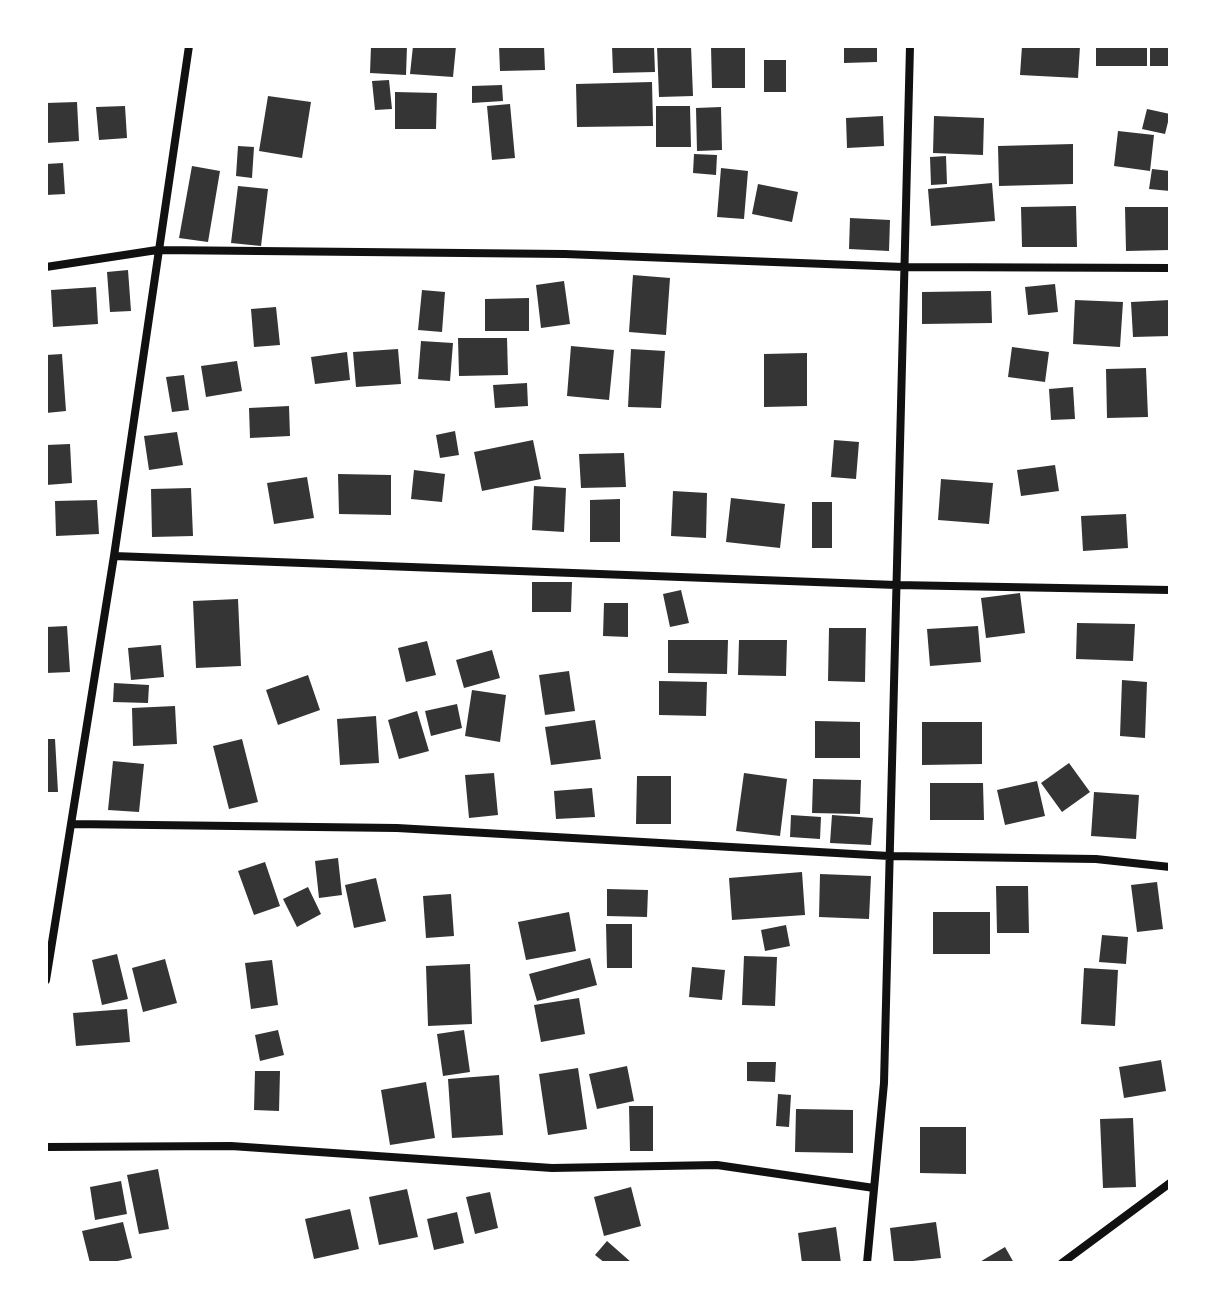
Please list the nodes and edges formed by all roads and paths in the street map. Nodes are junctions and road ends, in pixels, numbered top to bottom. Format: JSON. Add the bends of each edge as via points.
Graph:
{"nodes":[{"id":1,"x":189,"y":46,"type":"edge"},
{"id":2,"x":910,"y":46,"type":"edge"},
{"id":3,"x":157,"y":250,"type":"junction"},
{"id":4,"x":46,"y":267,"type":"edge"},
{"id":5,"x":904,"y":267,"type":"junction"},
{"id":6,"x":1170,"y":268,"type":"edge"},
{"id":7,"x":114,"y":556,"type":"junction"},
{"id":8,"x":896,"y":585,"type":"junction"},
{"id":9,"x":1170,"y":590,"type":"edge"},
{"id":10,"x":71,"y":824,"type":"junction"},
{"id":11,"x":889,"y":856,"type":"junction"},
{"id":12,"x":1170,"y":867,"type":"edge"},
{"id":13,"x":46,"y":980,"type":"edge"},
{"id":14,"x":46,"y":1147,"type":"edge"},
{"id":15,"x":1170,"y":1183,"type":"edge"},
{"id":16,"x":874,"y":1188,"type":"junction"},
{"id":17,"x":867,"y":1263,"type":"edge"},
{"id":18,"x":1062,"y":1263,"type":"edge"}],
"edges":[{"from":1,"to":3,"type":"street"},
{"from":2,"to":5,"type":"street"},
{"from":3,"to":4,"type":"street"},
{"from":3,"to":5,"type":"street","via":[[565,254]]},
{"from":3,"to":7,"type":"street"},
{"from":5,"to":6,"type":"street"},
{"from":5,"to":8,"type":"street"},
{"from":7,"to":8,"type":"street"},
{"from":7,"to":10,"type":"street"},
{"from":8,"to":9,"type":"street"},
{"from":8,"to":11,"type":"street"},
{"from":10,"to":11,"type":"street","via":[[397,828]]},
{"from":10,"to":13,"type":"street"},
{"from":11,"to":12,"type":"street","via":[[1096,859]]},
{"from":11,"to":16,"type":"street","via":[[884,1083]]},
{"from":14,"to":16,"type":"street","via":[[231,1146],[552,1168],[717,1165]]},
{"from":15,"to":18,"type":"street"},
{"from":16,"to":17,"type":"street"}]}
